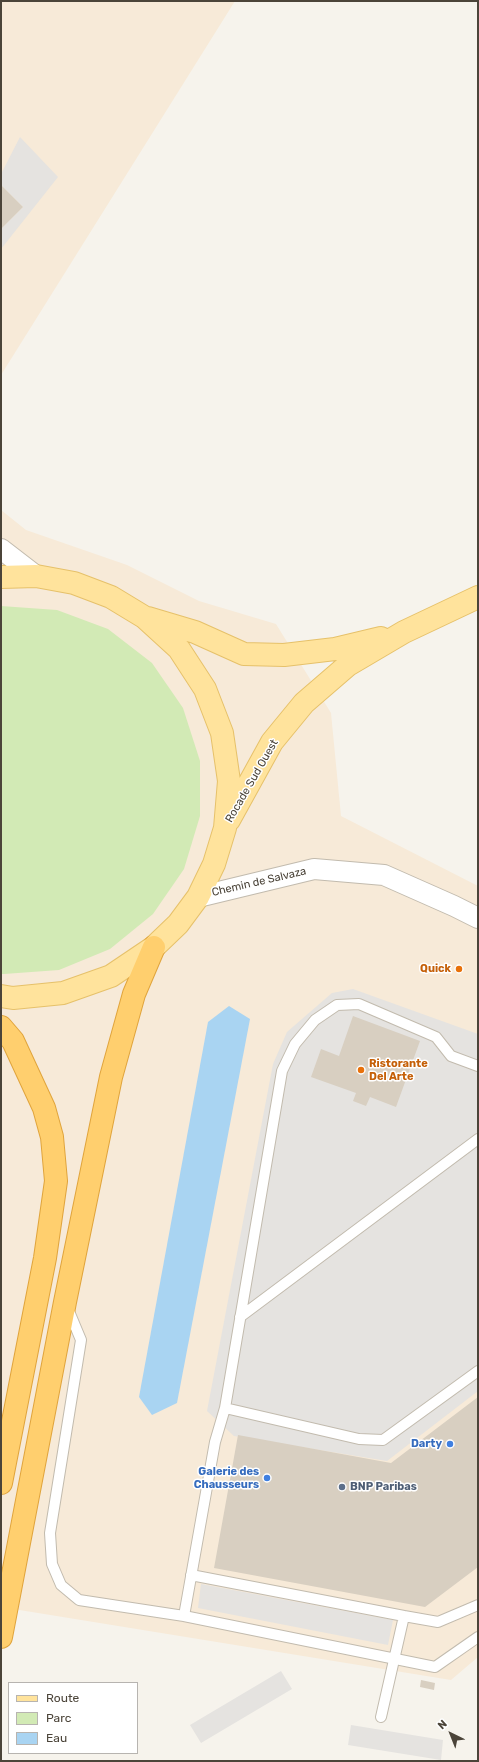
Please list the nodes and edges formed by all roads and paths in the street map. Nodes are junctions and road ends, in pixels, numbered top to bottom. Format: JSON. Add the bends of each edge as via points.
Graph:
{"nodes":[{"id":1,"x":1,"y":549,"type":"edge"},
{"id":2,"x":1,"y":576,"type":"edge"},
{"id":3,"x":36,"y":576,"type":"junction"},
{"id":4,"x":478,"y":597,"type":"edge"},
{"id":5,"x":144,"y":617,"type":"junction"},
{"id":6,"x":404,"y":632,"type":"junction"},
{"id":7,"x":225,"y":828,"type":"junction"},
{"id":8,"x":198,"y":897,"type":"junction"},
{"id":9,"x":478,"y":918,"type":"edge"},
{"id":10,"x":154,"y":948,"type":"junction"},
{"id":11,"x":1,"y":996,"type":"edge"},
{"id":12,"x":1,"y":1026,"type":"edge"},
{"id":13,"x":478,"y":1066,"type":"edge"},
{"id":14,"x":478,"y":1139,"type":"edge"},
{"id":15,"x":65,"y":1302,"type":"junction"},
{"id":16,"x":240,"y":1318,"type":"junction"},
{"id":17,"x":478,"y":1371,"type":"edge"},
{"id":18,"x":225,"y":1408,"type":"junction"},
{"id":19,"x":1,"y":1482,"type":"edge"},
{"id":20,"x":192,"y":1575,"type":"junction"},
{"id":21,"x":478,"y":1605,"type":"edge"},
{"id":22,"x":184,"y":1616,"type":"junction"},
{"id":23,"x":404,"y":1616,"type":"junction"},
{"id":24,"x":1,"y":1637,"type":"edge"},
{"id":25,"x":478,"y":1637,"type":"edge"},
{"id":26,"x":395,"y":1659,"type":"junction"},
{"id":27,"x":381,"y":1717,"type":"dead end"}],
"edges":[{"from":1,"to":3,"type":"street"},
{"from":2,"to":3,"type":"main road"},
{"from":3,"to":5,"type":"main road","via":[[74,583],[111,597]]},
{"from":4,"to":6,"type":"main road"},
{"from":5,"to":6,"type":"main road","via":[[195,632],[244,654],[284,655],[334,649]]},
{"from":5,"to":7,"type":"main road","via":[[179,649],[205,689],[222,733],[229,781]]},
{"from":6,"to":7,"type":"main road","name":"Rocade Sud Ouest","via":[[348,665],[304,703],[272,742]]},
{"from":7,"to":8,"type":"main road","via":[[214,864]]},
{"from":8,"to":9,"type":"street","name":"Chemin de Salvaza","via":[[314,869],[384,875]]},
{"from":8,"to":10,"type":"main road","via":[[178,924]]},
{"from":10,"to":11,"type":"main road","via":[[111,976],[63,993],[12,998]]},
{"from":10,"to":15,"type":"highway","via":[[134,994],[111,1077]]},
{"from":12,"to":19,"type":"highway","via":[[13,1041],[44,1108],[52,1137],[56,1181],[45,1258]]},
{"from":13,"to":16,"type":"lane","via":[[451,1056],[436,1037],[359,1004],[337,1005],[315,1020],[295,1044],[282,1071]]},
{"from":14,"to":16,"type":"lane"},
{"from":15,"to":22,"type":"lane","via":[[81,1340],[50,1533],[52,1564],[61,1585],[79,1600]]},
{"from":15,"to":24,"type":"highway"},
{"from":16,"to":18,"type":"lane"},
{"from":17,"to":18,"type":"lane","via":[[383,1440],[359,1439]]},
{"from":18,"to":20,"type":"lane","via":[[215,1442]]},
{"from":20,"to":22,"type":"lane"},
{"from":20,"to":23,"type":"lane"},
{"from":21,"to":23,"type":"lane","via":[[438,1622]]},
{"from":22,"to":26,"type":"lane"},
{"from":23,"to":26,"type":"lane"},
{"from":25,"to":26,"type":"lane","via":[[435,1667]]},
{"from":26,"to":27,"type":"lane"}]}
